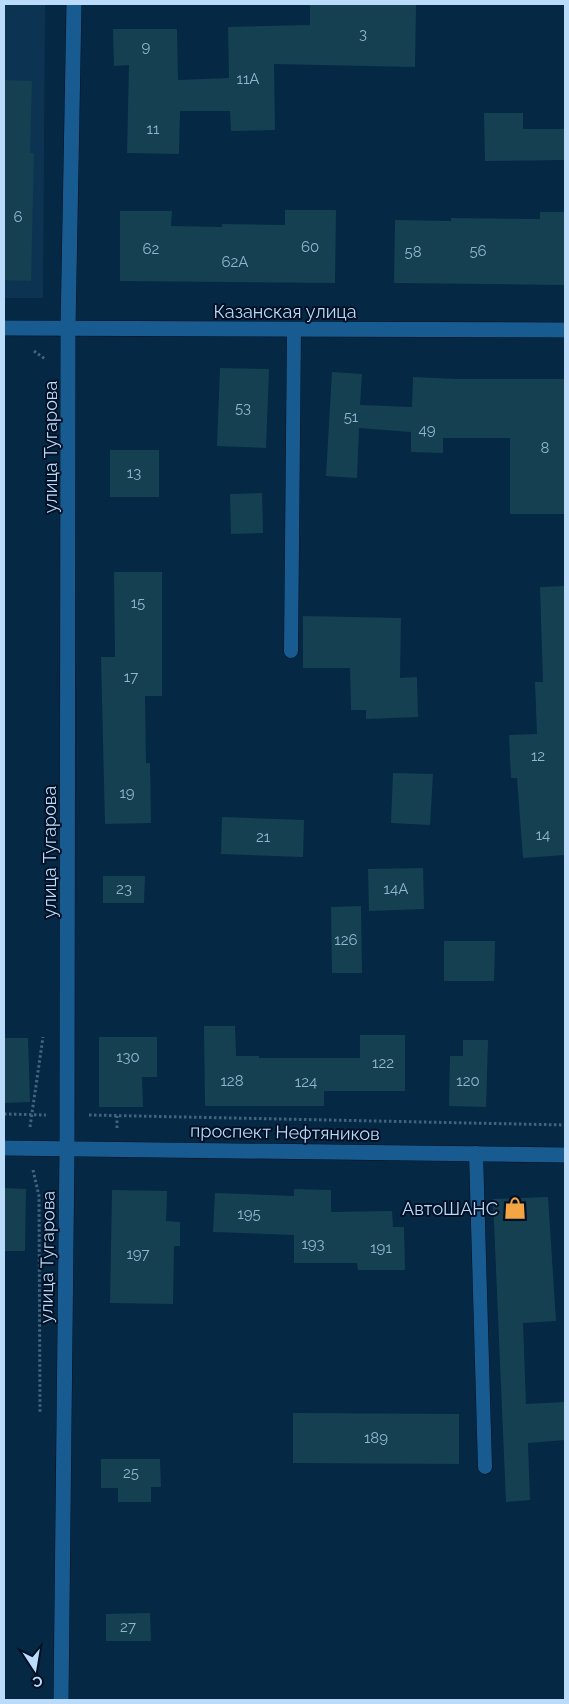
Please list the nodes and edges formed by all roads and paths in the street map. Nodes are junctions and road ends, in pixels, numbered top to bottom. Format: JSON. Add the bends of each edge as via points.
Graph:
{"nodes":[{"id":1,"x":74,"y":4,"type":"edge"},
{"id":2,"x":4,"y":328,"type":"edge"},
{"id":3,"x":68,"y":329,"type":"junction"},
{"id":4,"x":294,"y":330,"type":"junction"},
{"id":5,"x":565,"y":330,"type":"edge"},
{"id":6,"x":26,"y":350,"type":"dead end"},
{"id":7,"x":48,"y":368,"type":"dead end"},
{"id":8,"x":291,"y":652,"type":"dead end"},
{"id":9,"x":44,"y":1034,"type":"dead end"},
{"id":10,"x":4,"y":1114,"type":"edge"},
{"id":11,"x":31,"y":1114,"type":"junction"},
{"id":12,"x":67,"y":1115,"type":"junction"},
{"id":13,"x":565,"y":1125,"type":"edge"},
{"id":14,"x":4,"y":1148,"type":"edge"},
{"id":15,"x":28,"y":1148,"type":"junction"},
{"id":16,"x":67,"y":1149,"type":"junction"},
{"id":17,"x":476,"y":1153,"type":"junction"},
{"id":18,"x":565,"y":1155,"type":"edge"},
{"id":19,"x":40,"y":1414,"type":"dead end"},
{"id":20,"x":484,"y":1468,"type":"dead end"},
{"id":21,"x":60,"y":1700,"type":"edge"}],
"edges":[{"from":1,"to":3,"type":"street","name":"улица Тугарова"},
{"from":2,"to":3,"type":"street","name":"Казанская улица"},
{"from":3,"to":4,"type":"street","name":"Казанская улица"},
{"from":3,"to":12,"type":"street","name":"улица Тугарова"},
{"from":4,"to":5,"type":"street","name":"Казанская улица"},
{"from":4,"to":8,"type":"lane"},
{"from":6,"to":7,"type":"path","via":[[34,351],[45,359]]},
{"from":9,"to":11,"type":"path"},
{"from":10,"to":11,"type":"path"},
{"from":11,"to":12,"type":"path"},
{"from":11,"to":15,"type":"path"},
{"from":12,"to":13,"type":"path"},
{"from":12,"to":16,"type":"street","name":"улица Тугарова"},
{"from":14,"to":15,"type":"street","name":"проспект Нефтяников"},
{"from":15,"to":16,"type":"street","name":"проспект Нефтяников"},
{"from":15,"to":19,"type":"path","via":[[39,1196]]},
{"from":16,"to":17,"type":"street","name":"проспект Нефтяников"},
{"from":16,"to":21,"type":"street","name":"улица Тугарова"},
{"from":17,"to":18,"type":"street","name":"проспект Нефтяников"},
{"from":17,"to":20,"type":"lane"}]}
